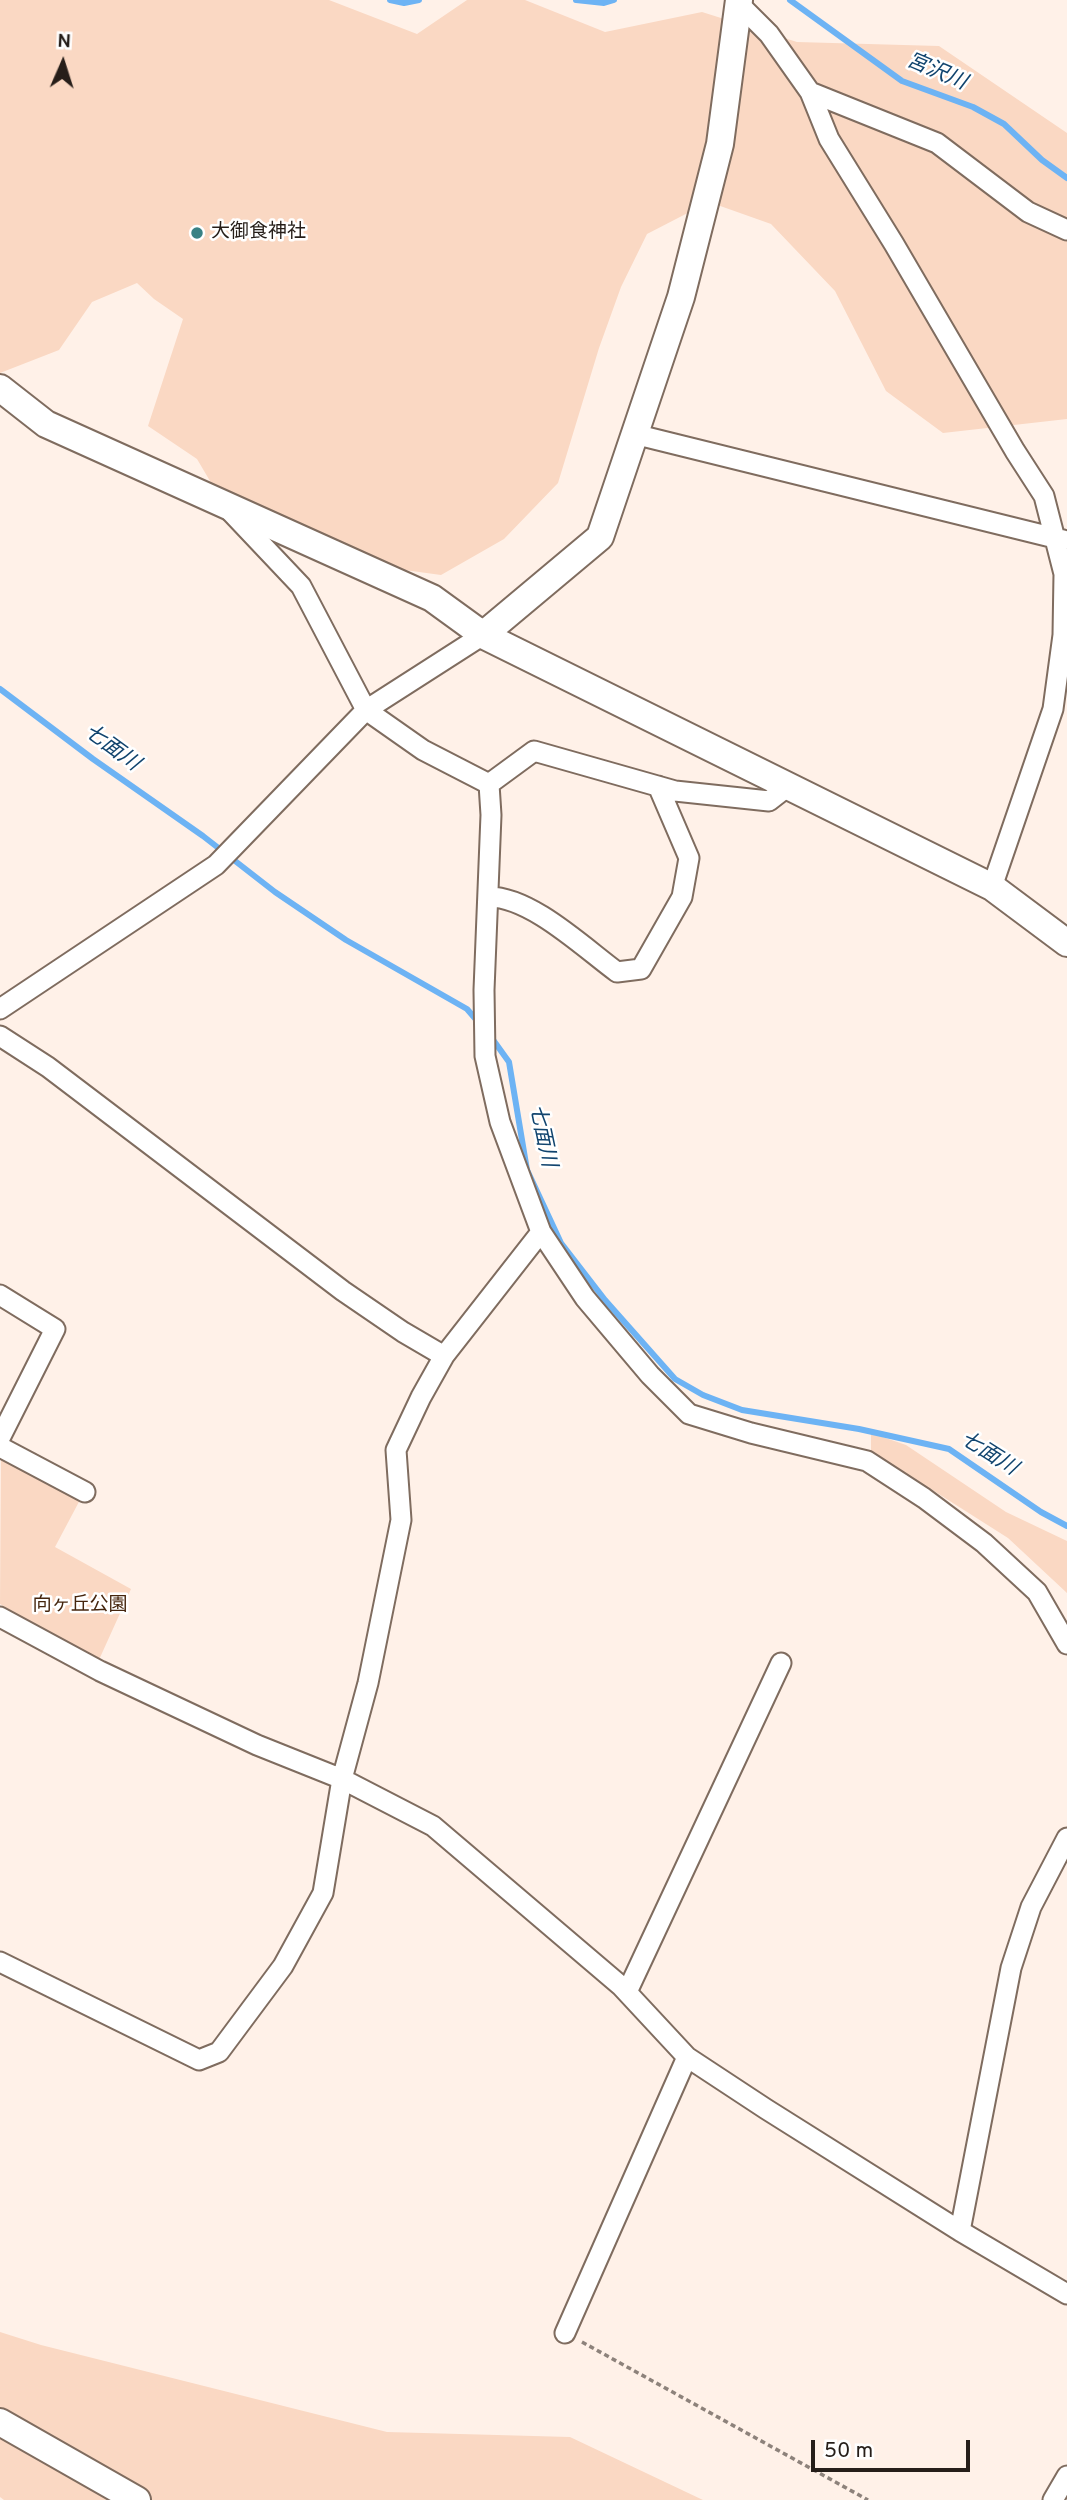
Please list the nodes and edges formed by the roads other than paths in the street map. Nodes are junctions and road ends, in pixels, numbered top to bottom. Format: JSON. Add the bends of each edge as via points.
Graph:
{"nodes":[{"id":1,"x":740,"y":2,"type":"edge"},
{"id":2,"x":810,"y":92,"type":"junction"},
{"id":3,"x":1067,"y":230,"type":"edge"},
{"id":4,"x":0,"y":388,"type":"edge"},
{"id":5,"x":634,"y":434,"type":"junction"},
{"id":6,"x":223,"y":503,"type":"junction"},
{"id":7,"x":1061,"y":540,"type":"edge"},
{"id":8,"x":482,"y":635,"type":"junction"},
{"id":9,"x":366,"y":710,"type":"junction"},
{"id":10,"x":1060,"y":712,"type":"edge"},
{"id":11,"x":489,"y":784,"type":"junction"},
{"id":12,"x":658,"y":786,"type":"junction"},
{"id":13,"x":787,"y":787,"type":"junction"},
{"id":14,"x":992,"y":887,"type":"junction"},
{"id":15,"x":489,"y":897,"type":"junction"},
{"id":16,"x":1067,"y":943,"type":"edge"},
{"id":17,"x":0,"y":1009,"type":"edge"},
{"id":18,"x":0,"y":1036,"type":"edge"},
{"id":19,"x":541,"y":1232,"type":"junction"},
{"id":20,"x":0,"y":1295,"type":"edge"},
{"id":21,"x":444,"y":1356,"type":"junction"},
{"id":22,"x":0,"y":1437,"type":"edge"},
{"id":23,"x":0,"y":1447,"type":"edge"},
{"id":24,"x":85,"y":1492,"type":"dead end"},
{"id":25,"x":0,"y":1617,"type":"edge"},
{"id":26,"x":1067,"y":1644,"type":"edge"},
{"id":27,"x":781,"y":1663,"type":"dead end"},
{"id":28,"x":342,"y":1779,"type":"junction"},
{"id":29,"x":1067,"y":1838,"type":"edge"},
{"id":30,"x":0,"y":1962,"type":"edge"},
{"id":31,"x":626,"y":1992,"type":"junction"},
{"id":32,"x":688,"y":2057,"type":"junction"},
{"id":33,"x":960,"y":2231,"type":"junction"},
{"id":34,"x":1067,"y":2294,"type":"edge"},
{"id":35,"x":565,"y":2333,"type":"road end"},
{"id":36,"x":0,"y":2422,"type":"edge"},
{"id":37,"x":1067,"y":2476,"type":"edge"},
{"id":38,"x":137,"y":2500,"type":"edge"},
{"id":39,"x":1053,"y":2500,"type":"edge"}],
"edges":[{"from":1,"to":2,"type":"street"},
{"from":1,"to":5,"type":"street","via":[[720,144],[681,297]]},
{"from":2,"to":3,"type":"street","via":[[937,143],[1028,212]]},
{"from":2,"to":7,"type":"street","via":[[829,139],[1044,496]]},
{"from":4,"to":6,"type":"street","via":[[46,424]]},
{"from":5,"to":7,"type":"street"},
{"from":5,"to":8,"type":"street","via":[[600,537]]},
{"from":6,"to":8,"type":"street","via":[[432,598]]},
{"from":6,"to":9,"type":"street","via":[[301,586]]},
{"from":7,"to":10,"type":"street"},
{"from":8,"to":9,"type":"street"},
{"from":8,"to":13,"type":"street"},
{"from":9,"to":11,"type":"street","via":[[423,750]]},
{"from":9,"to":17,"type":"street","via":[[216,865]]},
{"from":10,"to":14,"type":"street"},
{"from":11,"to":12,"type":"street","via":[[534,751]]},
{"from":11,"to":15,"type":"street"},
{"from":12,"to":13,"type":"street","via":[[769,801]]},
{"from":12,"to":15,"type":"street","via":[[689,858],[682,897],[641,969],[617,972],[546,919],[504,897]]},
{"from":13,"to":14,"type":"street"},
{"from":14,"to":16,"type":"street"},
{"from":15,"to":19,"type":"street","via":[[485,1048],[500,1122]]},
{"from":18,"to":21,"type":"street","via":[[343,1291]]},
{"from":19,"to":21,"type":"street"},
{"from":19,"to":26,"type":"street","via":[[585,1298],[689,1413],[867,1461],[984,1543],[1037,1592]]},
{"from":20,"to":22,"type":"street","via":[[55,1329]]},
{"from":21,"to":28,"type":"street","via":[[396,1450],[401,1520],[368,1683]]},
{"from":23,"to":24,"type":"street"},
{"from":25,"to":28,"type":"street","via":[[100,1671],[257,1745]]},
{"from":27,"to":31,"type":"street"},
{"from":28,"to":30,"type":"street","via":[[323,1893],[284,1966],[219,2052],[199,2060]]},
{"from":28,"to":31,"type":"street","via":[[433,1826]]},
{"from":29,"to":33,"type":"street","via":[[1031,1907],[1011,1968]]},
{"from":31,"to":32,"type":"street"},
{"from":32,"to":33,"type":"street"},
{"from":32,"to":35,"type":"street"},
{"from":33,"to":34,"type":"street"},
{"from":36,"to":38,"type":"street"},
{"from":37,"to":39,"type":"street"}]}
